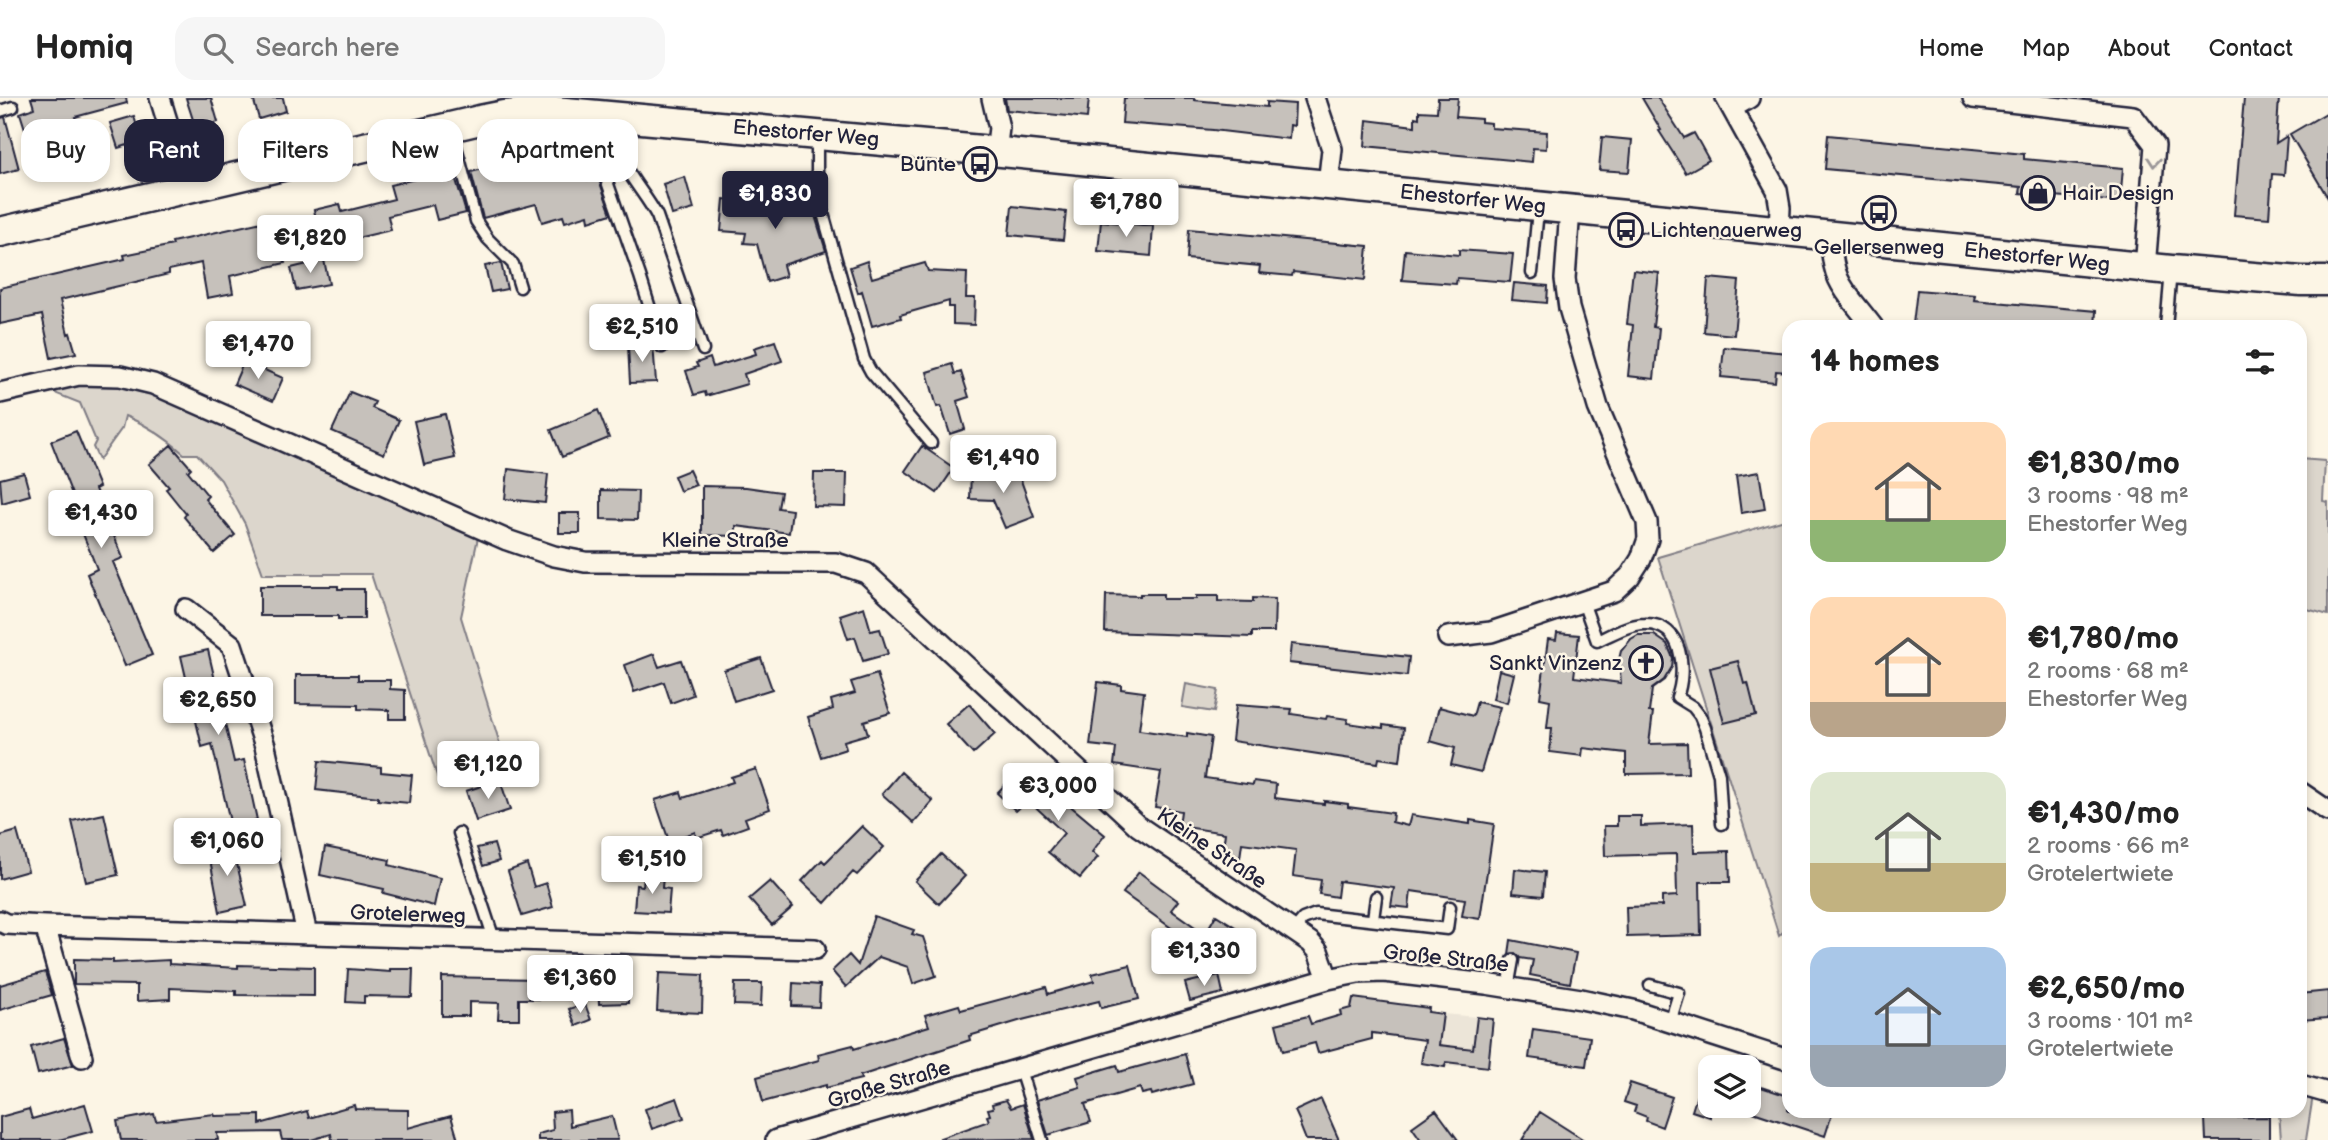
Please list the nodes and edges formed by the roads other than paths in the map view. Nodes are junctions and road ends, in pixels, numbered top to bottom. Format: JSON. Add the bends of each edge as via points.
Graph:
{"nodes":[{"id":1,"x":160,"y":98,"type":"edge"},
{"id":2,"x":992,"y":98,"type":"edge"},
{"id":3,"x":1315,"y":98,"type":"edge"},
{"id":4,"x":1973,"y":98,"type":"edge"},
{"id":5,"x":1736,"y":101,"type":"edge"},
{"id":6,"x":13,"y":107,"type":"dead end"},
{"id":7,"x":0,"y":111,"type":"edge"},
{"id":8,"x":609,"y":114,"type":"junction"},
{"id":9,"x":463,"y":125,"type":"edge"},
{"id":10,"x":817,"y":135,"type":"junction"},
{"id":11,"x":367,"y":147,"type":"edge"},
{"id":12,"x":996,"y":152,"type":"junction"},
{"id":13,"x":463,"y":172,"type":"edge"},
{"id":14,"x":1328,"y":185,"type":"junction"},
{"id":15,"x":188,"y":189,"type":"junction"},
{"id":16,"x":1538,"y":205,"type":"junction"},
{"id":17,"x":1570,"y":209,"type":"junction"},
{"id":18,"x":1779,"y":230,"type":"junction"},
{"id":19,"x":0,"y":232,"type":"edge"},
{"id":20,"x":1831,"y":236,"type":"junction"},
{"id":21,"x":2158,"y":269,"type":"junction"},
{"id":22,"x":1532,"y":273,"type":"dead end"},
{"id":23,"x":2328,"y":281,"type":"edge"},
{"id":24,"x":520,"y":287,"type":"dead end"},
{"id":25,"x":1868,"y":320,"type":"edge"},
{"id":26,"x":2165,"y":320,"type":"edge"},
{"id":27,"x":662,"y":347,"type":"dead end"},
{"id":28,"x":703,"y":350,"type":"dead end"},
{"id":29,"x":0,"y":393,"type":"edge"},
{"id":30,"x":931,"y":443,"type":"dead end"},
{"id":31,"x":1583,"y":602,"type":"junction"},
{"id":32,"x":186,"y":609,"type":"dead end"},
{"id":33,"x":1448,"y":637,"type":"dead end"},
{"id":34,"x":2307,"y":797,"type":"edge"},
{"id":35,"x":2328,"y":811,"type":"edge"},
{"id":36,"x":1722,"y":824,"type":"dead end"},
{"id":37,"x":459,"y":833,"type":"dead end"},
{"id":38,"x":1376,"y":897,"type":"dead end"},
{"id":39,"x":1450,"y":907,"type":"dead end"},
{"id":40,"x":1373,"y":919,"type":"junction"},
{"id":41,"x":0,"y":921,"type":"edge"},
{"id":42,"x":45,"y":926,"type":"junction"},
{"id":43,"x":1293,"y":931,"type":"junction"},
{"id":44,"x":307,"y":934,"type":"junction"},
{"id":45,"x":494,"y":939,"type":"junction"},
{"id":46,"x":815,"y":949,"type":"dead end"},
{"id":47,"x":1513,"y":960,"type":"dead end"},
{"id":48,"x":1328,"y":979,"type":"junction"},
{"id":49,"x":1650,"y":985,"type":"dead end"},
{"id":50,"x":1508,"y":988,"type":"junction"},
{"id":51,"x":1670,"y":1022,"type":"junction"},
{"id":52,"x":82,"y":1057,"type":"dead end"},
{"id":53,"x":1782,"y":1058,"type":"edge"},
{"id":54,"x":1020,"y":1070,"type":"junction"},
{"id":55,"x":2307,"y":1086,"type":"edge"},
{"id":56,"x":2328,"y":1093,"type":"edge"},
{"id":57,"x":801,"y":1136,"type":"edge"},
{"id":58,"x":776,"y":1140,"type":"edge"},
{"id":59,"x":1042,"y":1140,"type":"edge"}],
"edges":[{"from":1,"to":15,"type":"street"},
{"from":2,"to":12,"type":"street","via":[[999,128]]},
{"from":3,"to":14,"type":"street","via":[[1332,149]]},
{"from":4,"to":21,"type":"street","one_way":true,"via":[[2133,116],[2155,145]]},
{"from":5,"to":18,"type":"street","via":[[1777,190]]},
{"from":6,"to":7,"type":"lane"},
{"from":8,"to":9,"type":"main road","name":"Ehestorfer Weg","via":[[530,112]]},
{"from":8,"to":10,"type":"main road","name":"Ehestorfer Weg"},
{"from":8,"to":27,"type":"lane","via":[[595,147]]},
{"from":8,"to":28,"type":"lane","via":[[620,157],[657,216]]},
{"from":10,"to":12,"type":"main road","name":"Ehestorfer Weg"},
{"from":10,"to":30,"type":"lane","via":[[817,192],[864,359]]},
{"from":11,"to":15,"type":"main road","name":"Ehestorfer Weg"},
{"from":12,"to":14,"type":"main road","name":"Ehestorfer Weg"},
{"from":13,"to":24,"type":"lane","via":[[476,221],[513,264]]},
{"from":14,"to":16,"type":"main road","name":"Ehestorfer Weg"},
{"from":15,"to":19,"type":"main road","name":"Ehestorfer Weg"},
{"from":16,"to":17,"type":"main road","name":"Ehestorfer Weg"},
{"from":16,"to":22,"type":"lane"},
{"from":17,"to":18,"type":"main road","name":"Ehestorfer Weg"},
{"from":17,"to":31,"type":"street","via":[[1565,279],[1569,308],[1598,407],[1648,531],[1641,559],[1626,581],[1614,591]]},
{"from":18,"to":20,"type":"main road","name":"Ehestorfer Weg"},
{"from":20,"to":21,"type":"main road","name":"Ehestorfer Weg"},
{"from":20,"to":25,"type":"street","via":[[1838,282]]},
{"from":21,"to":23,"type":"main road","name":"Ehestorfer Weg"},
{"from":21,"to":26,"type":"lane"},
{"from":29,"to":43,"type":"street","name":"Kleine Straße","via":[[79,375],[120,376],[153,384],[498,536],[554,556],[585,562],[836,563],[866,573],[1138,826]]},
{"from":31,"to":33,"type":"street","via":[[1491,632]]},
{"from":31,"to":36,"type":"lane","via":[[1597,641],[1645,624],[1659,626],[1674,639],[1681,652],[1683,675],[1677,697],[1693,707],[1705,728],[1719,775]]},
{"from":32,"to":44,"type":"street","via":[[232,645],[265,746]]},
{"from":34,"to":35,"type":"street"},
{"from":37,"to":45,"type":"lane"},
{"from":38,"to":40,"type":"lane"},
{"from":39,"to":40,"type":"lane","via":[[1447,929]]},
{"from":40,"to":43,"type":"lane","via":[[1316,914],[1303,919]]},
{"from":41,"to":42,"type":"street","name":"Grotelerweg"},
{"from":42,"to":44,"type":"street","name":"Grotelerweg"},
{"from":42,"to":52,"type":"street"},
{"from":43,"to":48,"type":"street","name":"Kleine Straße","via":[[1318,951]]},
{"from":44,"to":45,"type":"street","name":"Grotelerweg"},
{"from":45,"to":46,"type":"street","name":"Grotelerweg"},
{"from":47,"to":50,"type":"lane"},
{"from":48,"to":50,"type":"street","name":"Große Straße","via":[[1384,972]]},
{"from":48,"to":54,"type":"street","name":"Große Straße"},
{"from":49,"to":51,"type":"lane","via":[[1679,993]]},
{"from":50,"to":51,"type":"street","name":"Große Straße","via":[[1613,1006]]},
{"from":51,"to":53,"type":"street","name":"Große Straße"},
{"from":54,"to":57,"type":"street","name":"Große Straße"},
{"from":54,"to":59,"type":"lane"},
{"from":55,"to":56,"type":"street"},
{"from":57,"to":58,"type":"street","name":"Große Straße"}]}
